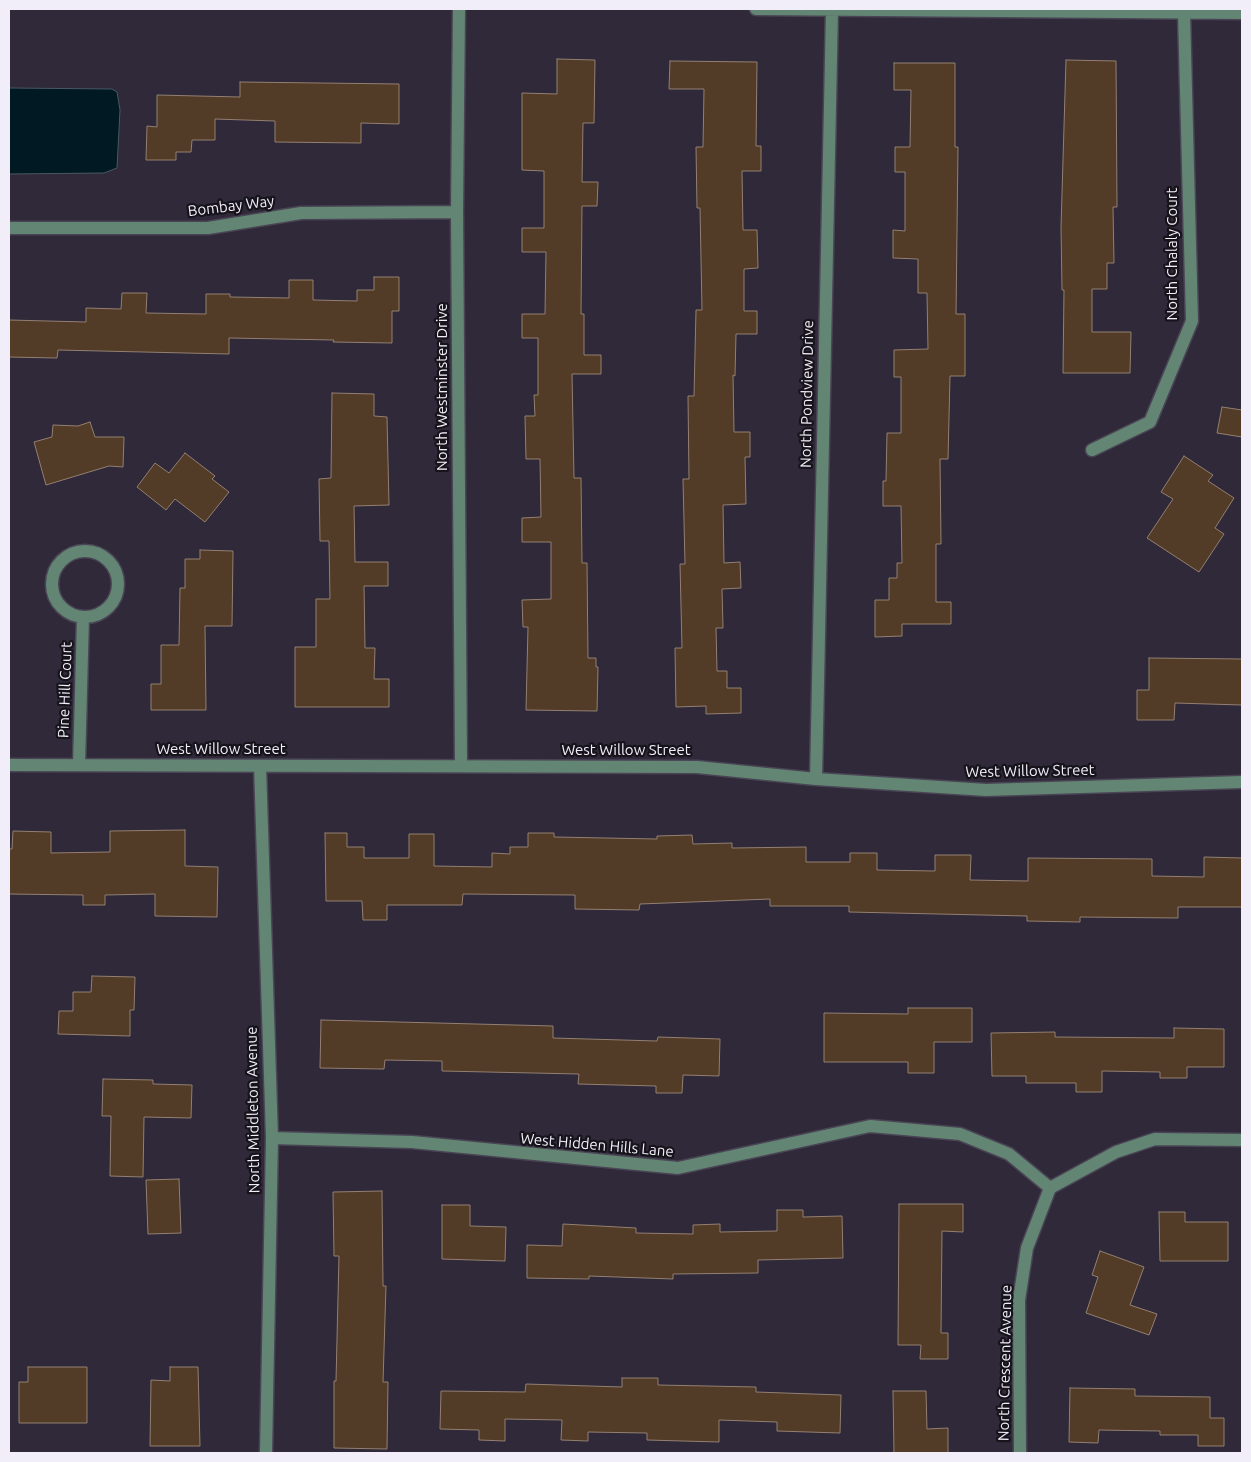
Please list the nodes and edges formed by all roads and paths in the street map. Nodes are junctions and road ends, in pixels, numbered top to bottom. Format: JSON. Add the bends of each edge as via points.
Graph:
{"nodes":[{"id":1,"x":459,"y":9,"type":"edge"},
{"id":2,"x":756,"y":9,"type":"edge"},
{"id":3,"x":832,"y":10,"type":"junction"},
{"id":4,"x":1184,"y":13,"type":"junction"},
{"id":5,"x":1242,"y":13,"type":"edge"},
{"id":6,"x":457,"y":212,"type":"junction"},
{"id":7,"x":9,"y":228,"type":"edge"},
{"id":8,"x":1092,"y":450,"type":"dead end"},
{"id":9,"x":84,"y":617,"type":"junction"},
{"id":10,"x":9,"y":764,"type":"edge"},
{"id":11,"x":79,"y":765,"type":"junction"},
{"id":12,"x":461,"y":765,"type":"junction"},
{"id":13,"x":260,"y":766,"type":"junction"},
{"id":14,"x":816,"y":779,"type":"junction"},
{"id":15,"x":1242,"y":782,"type":"edge"},
{"id":16,"x":272,"y":1138,"type":"junction"},
{"id":17,"x":1242,"y":1140,"type":"edge"},
{"id":18,"x":1050,"y":1188,"type":"junction"},
{"id":19,"x":266,"y":1453,"type":"edge"},
{"id":20,"x":1020,"y":1453,"type":"edge"}],
"edges":[{"from":1,"to":6,"type":"street","name":"North Westminster Drive"},
{"from":2,"to":3,"type":"street"},
{"from":3,"to":4,"type":"street"},
{"from":3,"to":14,"type":"street","name":"North Pondview Drive"},
{"from":4,"to":5,"type":"street"},
{"from":4,"to":8,"type":"street","name":"North Chalaly Court","via":[[1192,321],[1150,422]]},
{"from":6,"to":7,"type":"street","name":"Bombay Way","via":[[301,213],[208,228]]},
{"from":6,"to":12,"type":"street","name":"North Westminster Drive"},
{"from":9,"to":9,"type":"street","via":[[96,615],[107,608],[115,598],[118,585],[116,573],[109,562],[99,554],[86,551],[62,560],[52,583],[54,596],[61,606],[71,614]]},
{"from":9,"to":11,"type":"street","name":"Pine Hill Court"},
{"from":10,"to":11,"type":"street","name":"West Willow Street"},
{"from":11,"to":13,"type":"street","name":"West Willow Street"},
{"from":12,"to":13,"type":"street","name":"West Willow Street"},
{"from":12,"to":14,"type":"street","name":"West Willow Street","via":[[697,767]]},
{"from":13,"to":16,"type":"street","name":"North Middleton Avenue"},
{"from":14,"to":15,"type":"street","name":"West Willow Street","via":[[986,790]]},
{"from":16,"to":18,"type":"street","name":"West Hidden Hills Lane","via":[[412,1142],[678,1168],[870,1126],[960,1134],[1009,1154]]},
{"from":16,"to":19,"type":"street","name":"North Middleton Avenue"},
{"from":17,"to":18,"type":"street","via":[[1155,1139],[1116,1152]]},
{"from":18,"to":20,"type":"street","name":"North Crescent Avenue","via":[[1027,1248],[1018,1300]]}]}
